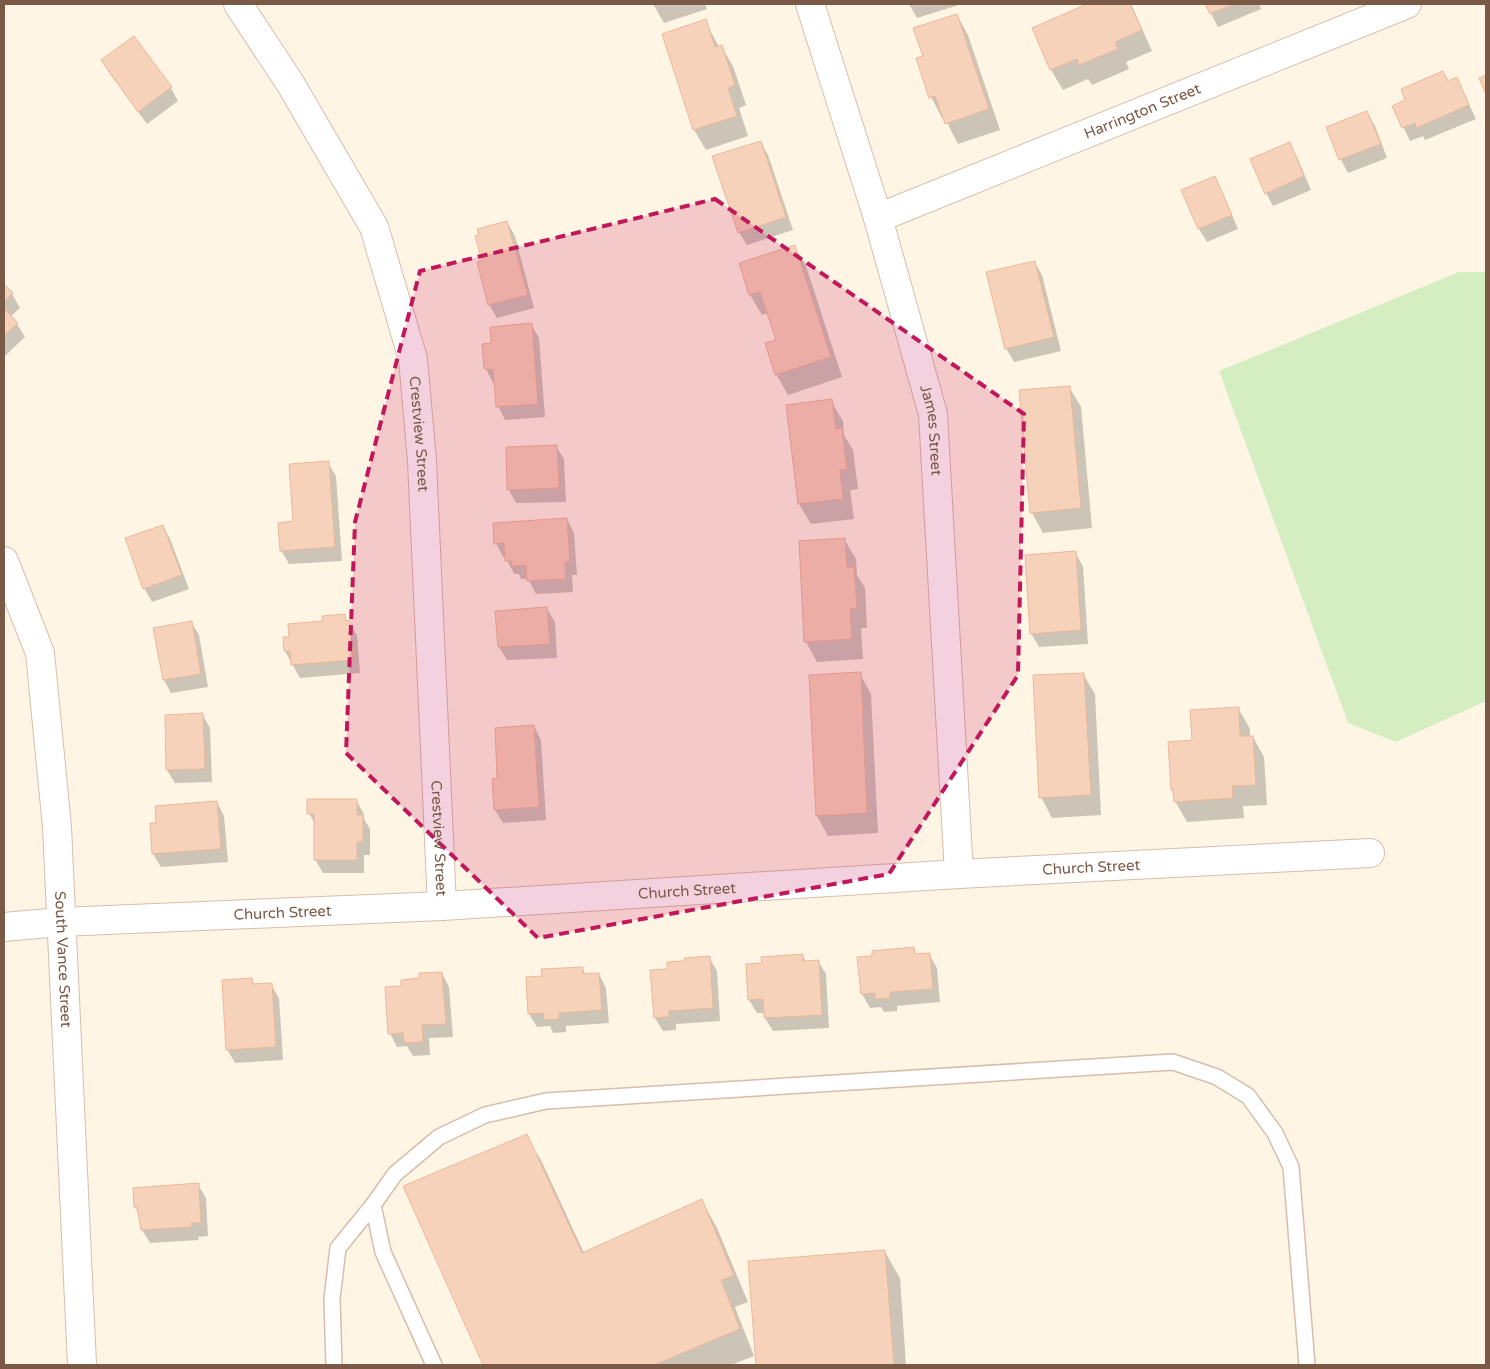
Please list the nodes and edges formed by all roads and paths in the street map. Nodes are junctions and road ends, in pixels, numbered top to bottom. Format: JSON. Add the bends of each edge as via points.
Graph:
{"nodes":[{"id":1,"x":238,"y":4,"type":"edge"},
{"id":2,"x":810,"y":4,"type":"edge"},
{"id":3,"x":1407,"y":4,"type":"edge"},
{"id":4,"x":1357,"y":14,"type":"edge"},
{"id":5,"x":878,"y":218,"type":"junction"},
{"id":6,"x":4,"y":561,"type":"edge"},
{"id":7,"x":1370,"y":853,"type":"dead end"},
{"id":8,"x":959,"y":874,"type":"junction"},
{"id":9,"x":442,"y":906,"type":"junction"},
{"id":10,"x":60,"y":922,"type":"junction"},
{"id":11,"x":4,"y":927,"type":"edge"},
{"id":12,"x":373,"y":1205,"type":"junction"},
{"id":13,"x":82,"y":1365,"type":"edge"},
{"id":14,"x":334,"y":1365,"type":"edge"},
{"id":15,"x":434,"y":1365,"type":"edge"},
{"id":16,"x":1307,"y":1365,"type":"edge"}],
"edges":[{"from":1,"to":9,"type":"street","name":"Crestview Street","via":[[290,83],[374,227],[413,359],[422,461]]},
{"from":2,"to":5,"type":"street","name":"James Street"},
{"from":3,"to":4,"type":"street","name":"Harrington Street"},
{"from":4,"to":5,"type":"street","name":"Harrington Street"},
{"from":5,"to":8,"type":"street","name":"James Street","via":[[933,414]]},
{"from":6,"to":10,"type":"street","name":"South Vance Street","via":[[40,653],[57,827]]},
{"from":7,"to":8,"type":"street","name":"Church Street"},
{"from":8,"to":9,"type":"street","name":"Church Street"},
{"from":9,"to":10,"type":"street","name":"Church Street"},
{"from":10,"to":11,"type":"street","name":"Church Street"},
{"from":10,"to":13,"type":"street","name":"South Vance Street"},
{"from":12,"to":14,"type":"lane","via":[[338,1248],[332,1299]]},
{"from":12,"to":15,"type":"lane","via":[[382,1252]]},
{"from":12,"to":16,"type":"lane","via":[[395,1174],[439,1137],[485,1115],[546,1102],[1173,1062],[1216,1077],[1248,1096],[1275,1133],[1291,1167]]}]}
